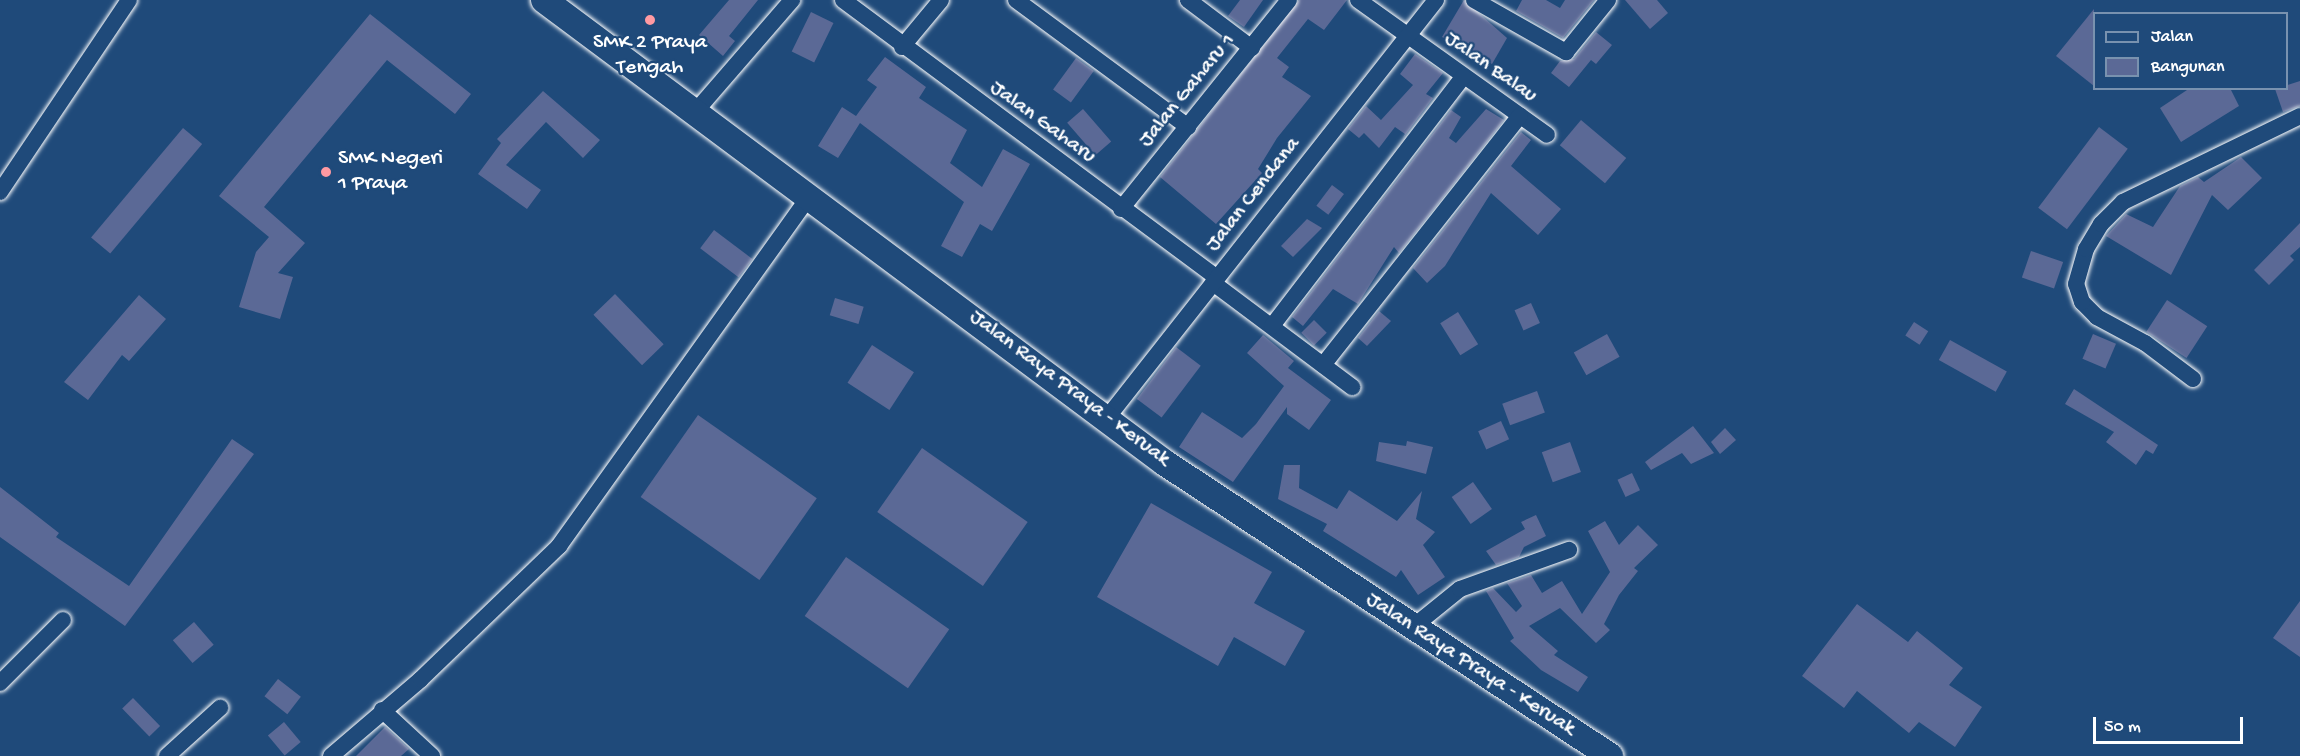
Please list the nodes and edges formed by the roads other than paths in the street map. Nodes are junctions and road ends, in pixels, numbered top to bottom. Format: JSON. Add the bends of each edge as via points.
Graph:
{"nodes":[{"id":1,"x":129,"y":0,"type":"edge"},
{"id":2,"x":544,"y":0,"type":"edge"},
{"id":3,"x":792,"y":0,"type":"edge"},
{"id":4,"x":843,"y":0,"type":"edge"},
{"id":5,"x":941,"y":0,"type":"edge"},
{"id":6,"x":1016,"y":0,"type":"edge"},
{"id":7,"x":1188,"y":0,"type":"edge"},
{"id":8,"x":1289,"y":0,"type":"edge"},
{"id":9,"x":1358,"y":0,"type":"edge"},
{"id":10,"x":1436,"y":0,"type":"edge"},
{"id":11,"x":1474,"y":0,"type":"edge"},
{"id":12,"x":1608,"y":0,"type":"edge"},
{"id":13,"x":1408,"y":39,"type":"junction"},
{"id":14,"x":902,"y":47,"type":"junction"},
{"id":15,"x":1251,"y":48,"type":"junction"},
{"id":16,"x":1462,"y":77,"type":"junction"},
{"id":17,"x":696,"y":111,"type":"junction"},
{"id":18,"x":1520,"y":116,"type":"junction"},
{"id":19,"x":2300,"y":116,"type":"edge"},
{"id":20,"x":1188,"y":128,"type":"junction"},
{"id":21,"x":1547,"y":135,"type":"dead end"},
{"id":22,"x":0,"y":192,"type":"edge"},
{"id":23,"x":809,"y":197,"type":"junction"},
{"id":24,"x":1121,"y":209,"type":"junction"},
{"id":25,"x":1215,"y":280,"type":"junction"},
{"id":26,"x":1272,"y":326,"type":"junction"},
{"id":27,"x":1323,"y":365,"type":"junction"},
{"id":28,"x":2193,"y":379,"type":"dead end"},
{"id":29,"x":1352,"y":387,"type":"dead end"},
{"id":30,"x":1107,"y":418,"type":"junction"},
{"id":31,"x":1569,"y":550,"type":"dead end"},
{"id":32,"x":63,"y":620,"type":"dead end"},
{"id":33,"x":1413,"y":627,"type":"junction"},
{"id":34,"x":0,"y":683,"type":"edge"},
{"id":35,"x":220,"y":708,"type":"dead end"},
{"id":36,"x":382,"y":710,"type":"junction"},
{"id":37,"x":167,"y":756,"type":"edge"},
{"id":38,"x":331,"y":756,"type":"edge"},
{"id":39,"x":432,"y":756,"type":"edge"},
{"id":40,"x":1610,"y":756,"type":"edge"}],
"edges":[{"from":1,"to":22,"type":"street"},
{"from":2,"to":17,"type":"main road","name":"Jalan Raya Praya - Keruak"},
{"from":3,"to":17,"type":"street"},
{"from":4,"to":14,"type":"street","name":"Jalan Gaharu"},
{"from":5,"to":14,"type":"street"},
{"from":6,"to":20,"type":"street"},
{"from":7,"to":15,"type":"street"},
{"from":8,"to":15,"type":"street","name":"Jalan Gaharu 1"},
{"from":9,"to":13,"type":"street","name":"Jalan Balau"},
{"from":10,"to":13,"type":"street","name":"Jalan Cendana"},
{"from":11,"to":12,"type":"street","via":[[1566,52]]},
{"from":13,"to":16,"type":"street","name":"Jalan Balau"},
{"from":13,"to":25,"type":"street","name":"Jalan Cendana"},
{"from":14,"to":24,"type":"street","name":"Jalan Gaharu"},
{"from":15,"to":20,"type":"street","name":"Jalan Gaharu 1"},
{"from":16,"to":18,"type":"street","name":"Jalan Balau"},
{"from":16,"to":26,"type":"street"},
{"from":17,"to":23,"type":"main road","name":"Jalan Raya Praya - Keruak"},
{"from":18,"to":21,"type":"street","name":"Jalan Balau"},
{"from":18,"to":27,"type":"street"},
{"from":19,"to":28,"type":"street","via":[[2123,202],[2101,224],[2086,249],[2076,284],[2082,302],[2097,317],[2145,343]]},
{"from":20,"to":24,"type":"street","name":"Jalan Gaharu 1"},
{"from":23,"to":30,"type":"main road","name":"Jalan Raya Praya - Keruak"},
{"from":23,"to":36,"type":"street","via":[[559,546]]},
{"from":24,"to":25,"type":"street","name":"Jalan Gaharu"},
{"from":25,"to":26,"type":"street","name":"Jalan Gaharu"},
{"from":25,"to":30,"type":"street","name":"Jalan Cendana"},
{"from":26,"to":27,"type":"street","name":"Jalan Gaharu"},
{"from":27,"to":29,"type":"street","name":"Jalan Gaharu"},
{"from":30,"to":33,"type":"main road","name":"Jalan Raya Praya - Keruak","via":[[1175,469]]},
{"from":31,"to":33,"type":"street","via":[[1455,592]]},
{"from":32,"to":34,"type":"street"},
{"from":33,"to":40,"type":"main road","name":"Jalan Raya Praya - Keruak"},
{"from":35,"to":37,"type":"street"},
{"from":36,"to":38,"type":"street"},
{"from":36,"to":39,"type":"street"}]}
